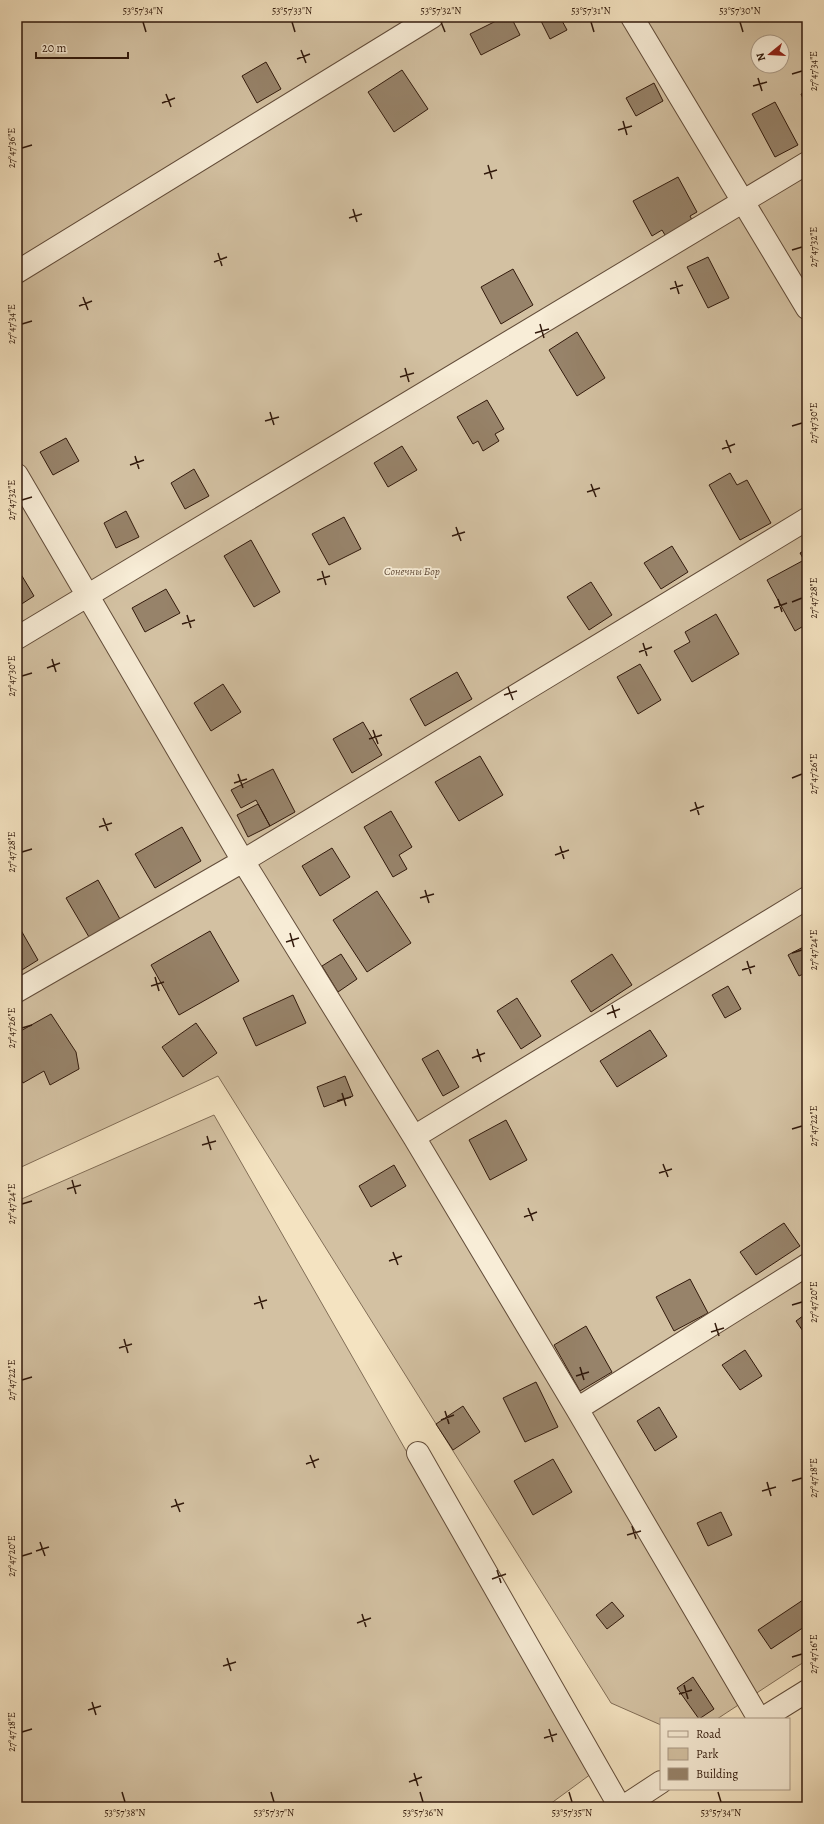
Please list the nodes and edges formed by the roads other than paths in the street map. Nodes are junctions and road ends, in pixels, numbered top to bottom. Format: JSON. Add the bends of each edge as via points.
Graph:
{"nodes":[{"id":1,"x":432,"y":17,"type":"edge"},
{"id":2,"x":632,"y":17,"type":"edge"},
{"id":3,"x":807,"y":163,"type":"edge"},
{"id":4,"x":743,"y":202,"type":"junction"},
{"id":5,"x":17,"y":272,"type":"edge"},
{"id":6,"x":807,"y":308,"type":"edge"},
{"id":7,"x":17,"y":475,"type":"edge"},
{"id":8,"x":807,"y":519,"type":"edge"},
{"id":9,"x":88,"y":596,"type":"junction"},
{"id":10,"x":17,"y":638,"type":"edge"},
{"id":11,"x":243,"y":861,"type":"junction"},
{"id":12,"x":807,"y":898,"type":"edge"},
{"id":13,"x":17,"y":991,"type":"edge"},
{"id":14,"x":414,"y":1137,"type":"junction"},
{"id":15,"x":807,"y":1265,"type":"edge"},
{"id":16,"x":578,"y":1409,"type":"junction"},
{"id":17,"x":418,"y":1453,"type":"dead end"},
{"id":18,"x":807,"y":1691,"type":"edge"},
{"id":19,"x":758,"y":1718,"type":"edge"},
{"id":20,"x":764,"y":1718,"type":"edge"},
{"id":21,"x":660,"y":1783,"type":"edge"},
{"id":22,"x":620,"y":1807,"type":"edge"},
{"id":23,"x":624,"y":1807,"type":"edge"}],
"edges":[{"from":1,"to":5,"type":"street"},
{"from":2,"to":4,"type":"street"},
{"from":3,"to":4,"type":"street"},
{"from":4,"to":6,"type":"street"},
{"from":4,"to":9,"type":"street"},
{"from":7,"to":9,"type":"street"},
{"from":8,"to":11,"type":"street"},
{"from":9,"to":10,"type":"street"},
{"from":9,"to":11,"type":"street"},
{"from":11,"to":13,"type":"street"},
{"from":11,"to":14,"type":"street"},
{"from":12,"to":14,"type":"street"},
{"from":14,"to":16,"type":"street"},
{"from":15,"to":16,"type":"street"},
{"from":16,"to":19,"type":"street"},
{"from":17,"to":22,"type":"street"},
{"from":18,"to":20,"type":"street"},
{"from":21,"to":23,"type":"street"}]}
